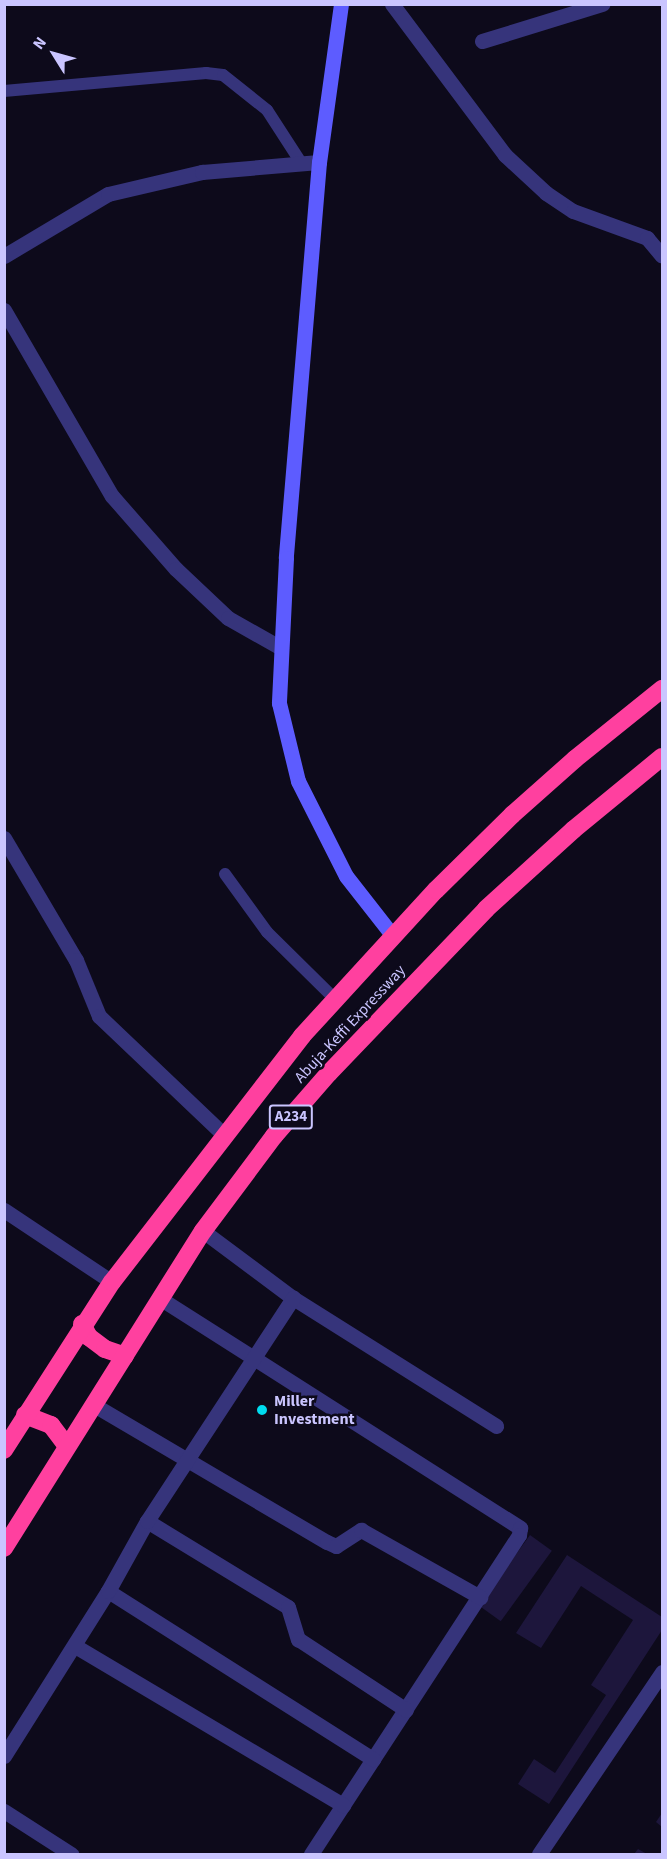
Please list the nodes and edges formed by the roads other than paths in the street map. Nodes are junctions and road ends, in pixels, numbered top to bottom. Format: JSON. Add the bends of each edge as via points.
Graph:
{"nodes":[{"id":1,"x":341,"y":4,"type":"edge"},
{"id":2,"x":392,"y":4,"type":"edge"},
{"id":3,"x":602,"y":4,"type":"edge"},
{"id":4,"x":482,"y":41,"type":"dead end"},
{"id":5,"x":4,"y":91,"type":"edge"},
{"id":6,"x":318,"y":162,"type":"junction"},
{"id":7,"x":302,"y":164,"type":"junction"},
{"id":8,"x":4,"y":256,"type":"edge"},
{"id":9,"x":663,"y":256,"type":"edge"},
{"id":10,"x":4,"y":310,"type":"edge"},
{"id":11,"x":281,"y":648,"type":"junction"},
{"id":12,"x":663,"y":689,"type":"edge"},
{"id":13,"x":663,"y":757,"type":"edge"},
{"id":14,"x":4,"y":838,"type":"edge"},
{"id":15,"x":225,"y":874,"type":"dead end"},
{"id":16,"x":393,"y":936,"type":"junction"},
{"id":17,"x":335,"y":999,"type":"junction"},
{"id":18,"x":224,"y":1135,"type":"junction"},
{"id":19,"x":4,"y":1210,"type":"edge"},
{"id":20,"x":203,"y":1231,"type":"junction"},
{"id":21,"x":112,"y":1282,"type":"junction"},
{"id":22,"x":293,"y":1298,"type":"junction"},
{"id":23,"x":161,"y":1299,"type":"junction"},
{"id":24,"x":82,"y":1324,"type":"junction"},
{"id":25,"x":125,"y":1356,"type":"junction"},
{"id":26,"x":254,"y":1356,"type":"junction"},
{"id":27,"x":94,"y":1405,"type":"junction"},
{"id":28,"x":25,"y":1415,"type":"junction"},
{"id":29,"x":496,"y":1425,"type":"dead end"},
{"id":30,"x":7,"y":1442,"type":"edge"},
{"id":31,"x":67,"y":1446,"type":"junction"},
{"id":32,"x":186,"y":1459,"type":"junction"},
{"id":33,"x":147,"y":1521,"type":"junction"},
{"id":34,"x":4,"y":1548,"type":"edge"},
{"id":35,"x":108,"y":1591,"type":"junction"},
{"id":36,"x":480,"y":1596,"type":"junction"},
{"id":37,"x":75,"y":1646,"type":"junction"},
{"id":38,"x":663,"y":1672,"type":"edge"},
{"id":39,"x":406,"y":1710,"type":"junction"},
{"id":40,"x":4,"y":1756,"type":"edge"},
{"id":41,"x":373,"y":1759,"type":"junction"},
{"id":42,"x":343,"y":1805,"type":"junction"},
{"id":43,"x":4,"y":1811,"type":"edge"},
{"id":44,"x":70,"y":1854,"type":"edge"},
{"id":45,"x":311,"y":1854,"type":"edge"},
{"id":46,"x":538,"y":1854,"type":"edge"}],
"edges":[{"from":1,"to":6,"type":"street"},
{"from":2,"to":9,"type":"street","via":[[505,155],[546,194],[573,211],[647,238]]},
{"from":3,"to":4,"type":"street"},
{"from":5,"to":7,"type":"lane","via":[[206,73],[223,75],[267,110]]},
{"from":6,"to":7,"type":"street"},
{"from":6,"to":11,"type":"street"},
{"from":7,"to":8,"type":"street","via":[[202,172],[108,194]]},
{"from":10,"to":11,"type":"street","via":[[112,496],[176,569],[228,618]]},
{"from":11,"to":16,"type":"street","via":[[279,703],[298,781],[346,876]]},
{"from":12,"to":16,"type":"highway","name":"Abuja-Keffi Expressway","number":"A234","via":[[512,815]]},
{"from":13,"to":20,"type":"highway","name":"Abuja-Keffi Expressway","number":"A234","via":[[573,830],[486,909],[329,1073],[274,1136]]},
{"from":14,"to":18,"type":"street","via":[[76,960],[99,1016]]},
{"from":15,"to":17,"type":"lane","via":[[267,932]]},
{"from":16,"to":17,"type":"highway","name":"Abuja-Keffi Expressway","number":"A234"},
{"from":17,"to":18,"type":"highway","name":"Abuja-Keffi Expressway","number":"A234"},
{"from":18,"to":21,"type":"highway","name":"Abuja-Keffi Expressway","number":"A234"},
{"from":19,"to":21,"type":"street"},
{"from":20,"to":22,"type":"street"},
{"from":20,"to":23,"type":"highway","name":"Abuja-Keffi Expressway","number":"A234"},
{"from":21,"to":24,"type":"highway","name":"Abuja-Keffi Expressway","number":"A234"},
{"from":22,"to":26,"type":"street"},
{"from":22,"to":29,"type":"street"},
{"from":23,"to":25,"type":"highway","name":"Abuja-Keffi Expressway","number":"A234"},
{"from":23,"to":26,"type":"street"},
{"from":24,"to":25,"type":"highway","via":[[94,1341]]},
{"from":24,"to":28,"type":"highway","name":"Abuja-Keffi Expressway","number":"A234"},
{"from":25,"to":27,"type":"highway","name":"Abuja-Keffi Expressway","number":"A234"},
{"from":26,"to":32,"type":"street"},
{"from":26,"to":36,"type":"street","via":[[515,1522],[519,1535]]},
{"from":27,"to":31,"type":"highway","name":"Abuja-Keffi Expressway","number":"A234"},
{"from":27,"to":32,"type":"street"},
{"from":28,"to":30,"type":"highway","name":"Abuja-Keffi Expressway","number":"A234"},
{"from":28,"to":31,"type":"highway","via":[[51,1425]]},
{"from":31,"to":34,"type":"highway","name":"Abuja-Keffi Expressway","number":"A234"},
{"from":32,"to":33,"type":"street"},
{"from":32,"to":36,"type":"street","via":[[336,1546],[362,1530]]},
{"from":33,"to":35,"type":"street"},
{"from":33,"to":39,"type":"street","via":[[288,1607],[298,1639]]},
{"from":35,"to":37,"type":"street"},
{"from":35,"to":41,"type":"street"},
{"from":36,"to":39,"type":"street"},
{"from":37,"to":40,"type":"street"},
{"from":37,"to":42,"type":"street"},
{"from":38,"to":46,"type":"street"},
{"from":39,"to":41,"type":"street"},
{"from":41,"to":42,"type":"street"},
{"from":42,"to":45,"type":"street"},
{"from":43,"to":44,"type":"street"}]}
